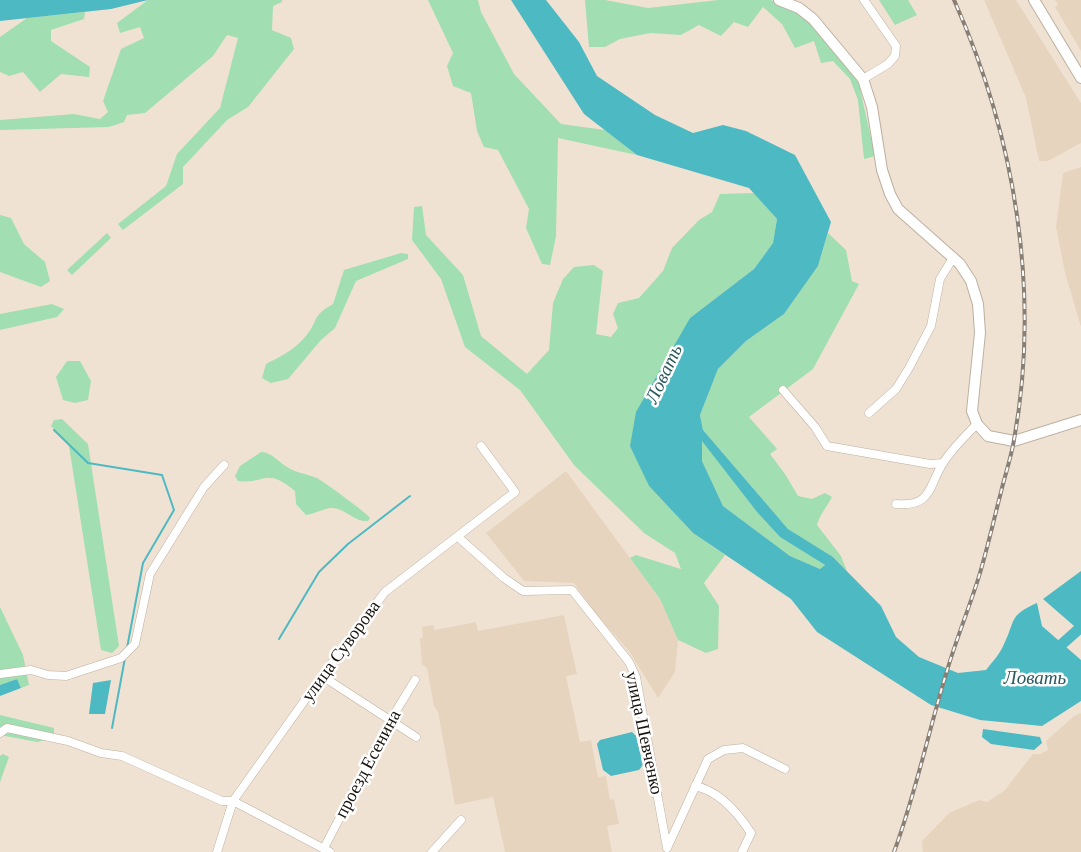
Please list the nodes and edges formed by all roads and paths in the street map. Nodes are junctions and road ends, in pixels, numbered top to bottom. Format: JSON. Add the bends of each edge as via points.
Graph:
{"nodes":[{"id":1,"x":779,"y":0,"type":"edge"},
{"id":2,"x":864,"y":0,"type":"edge"},
{"id":3,"x":1034,"y":0,"type":"edge"},
{"id":4,"x":1081,"y":78,"type":"edge"},
{"id":5,"x":863,"y":79,"type":"junction"},
{"id":6,"x":953,"y":258,"type":"junction"},
{"id":7,"x":783,"y":390,"type":"dead end"},
{"id":8,"x":869,"y":414,"type":"dead end"},
{"id":9,"x":1081,"y":420,"type":"edge"},
{"id":10,"x":977,"y":424,"type":"junction"},
{"id":11,"x":481,"y":446,"type":"dead end"},
{"id":12,"x":943,"y":463,"type":"junction"},
{"id":13,"x":224,"y":465,"type":"dead end"},
{"id":14,"x":896,"y":504,"type":"dead end"},
{"id":15,"x":458,"y":537,"type":"junction"},
{"id":16,"x":0,"y":674,"type":"edge"},
{"id":17,"x":322,"y":676,"type":"junction"},
{"id":18,"x":415,"y":680,"type":"dead end"},
{"id":19,"x":390,"y":721,"type":"junction"},
{"id":20,"x":4,"y":731,"type":"edge"},
{"id":21,"x":416,"y":737,"type":"dead end"},
{"id":22,"x":785,"y":769,"type":"dead end"},
{"id":23,"x":695,"y":786,"type":"junction"},
{"id":24,"x":233,"y":802,"type":"junction"},
{"id":25,"x":461,"y":820,"type":"dead end"},
{"id":26,"x":327,"y":850,"type":"edge"},
{"id":27,"x":666,"y":850,"type":"edge"},
{"id":28,"x":217,"y":852,"type":"edge"},
{"id":29,"x":432,"y":852,"type":"edge"},
{"id":30,"x":742,"y":852,"type":"edge"}],
"edges":[{"from":1,"to":5,"type":"street","via":[[799,8],[813,19]]},
{"from":2,"to":5,"type":"street","via":[[896,46],[895,56],[888,64]]},
{"from":3,"to":4,"type":"street"},
{"from":5,"to":6,"type":"street","via":[[872,106],[882,170],[890,194],[898,209]]},
{"from":6,"to":8,"type":"street","via":[[940,279],[931,326],[909,368],[896,389]]},
{"from":6,"to":10,"type":"street","via":[[971,281],[978,304],[980,333],[972,411]]},
{"from":7,"to":12,"type":"street","via":[[827,446],[930,464]]},
{"from":9,"to":10,"type":"street","via":[[1012,440],[988,436]]},
{"from":10,"to":12,"type":"street"},
{"from":11,"to":15,"type":"street","name":"улица Суворова","via":[[515,492]]},
{"from":12,"to":14,"type":"street","via":[[928,495],[917,503]]},
{"from":13,"to":16,"type":"street","via":[[204,486],[150,574],[135,644],[126,653],[66,676],[31,670]]},
{"from":15,"to":17,"type":"street","name":"улица Суворова","via":[[385,592]]},
{"from":15,"to":27,"type":"street","name":"улица Шевченко","via":[[523,591],[572,590],[629,662],[636,677]]},
{"from":17,"to":19,"type":"street"},
{"from":17,"to":24,"type":"street","name":"улица Суворова"},
{"from":18,"to":19,"type":"street","name":"проезд Есенина"},
{"from":19,"to":21,"type":"street"},
{"from":19,"to":26,"type":"street","name":"проезд Есенина"},
{"from":20,"to":24,"type":"street","via":[[68,742],[122,756],[222,801]]},
{"from":22,"to":23,"type":"street","name":"улица Шевченко","via":[[743,748],[724,750],[708,759]]},
{"from":23,"to":27,"type":"street","name":"улица Шевченко"},
{"from":23,"to":30,"type":"street","via":[[716,794],[744,822],[751,832]]},
{"from":24,"to":26,"type":"street"},
{"from":24,"to":28,"type":"street","name":"улица Суворова"},
{"from":25,"to":29,"type":"street"}]}
